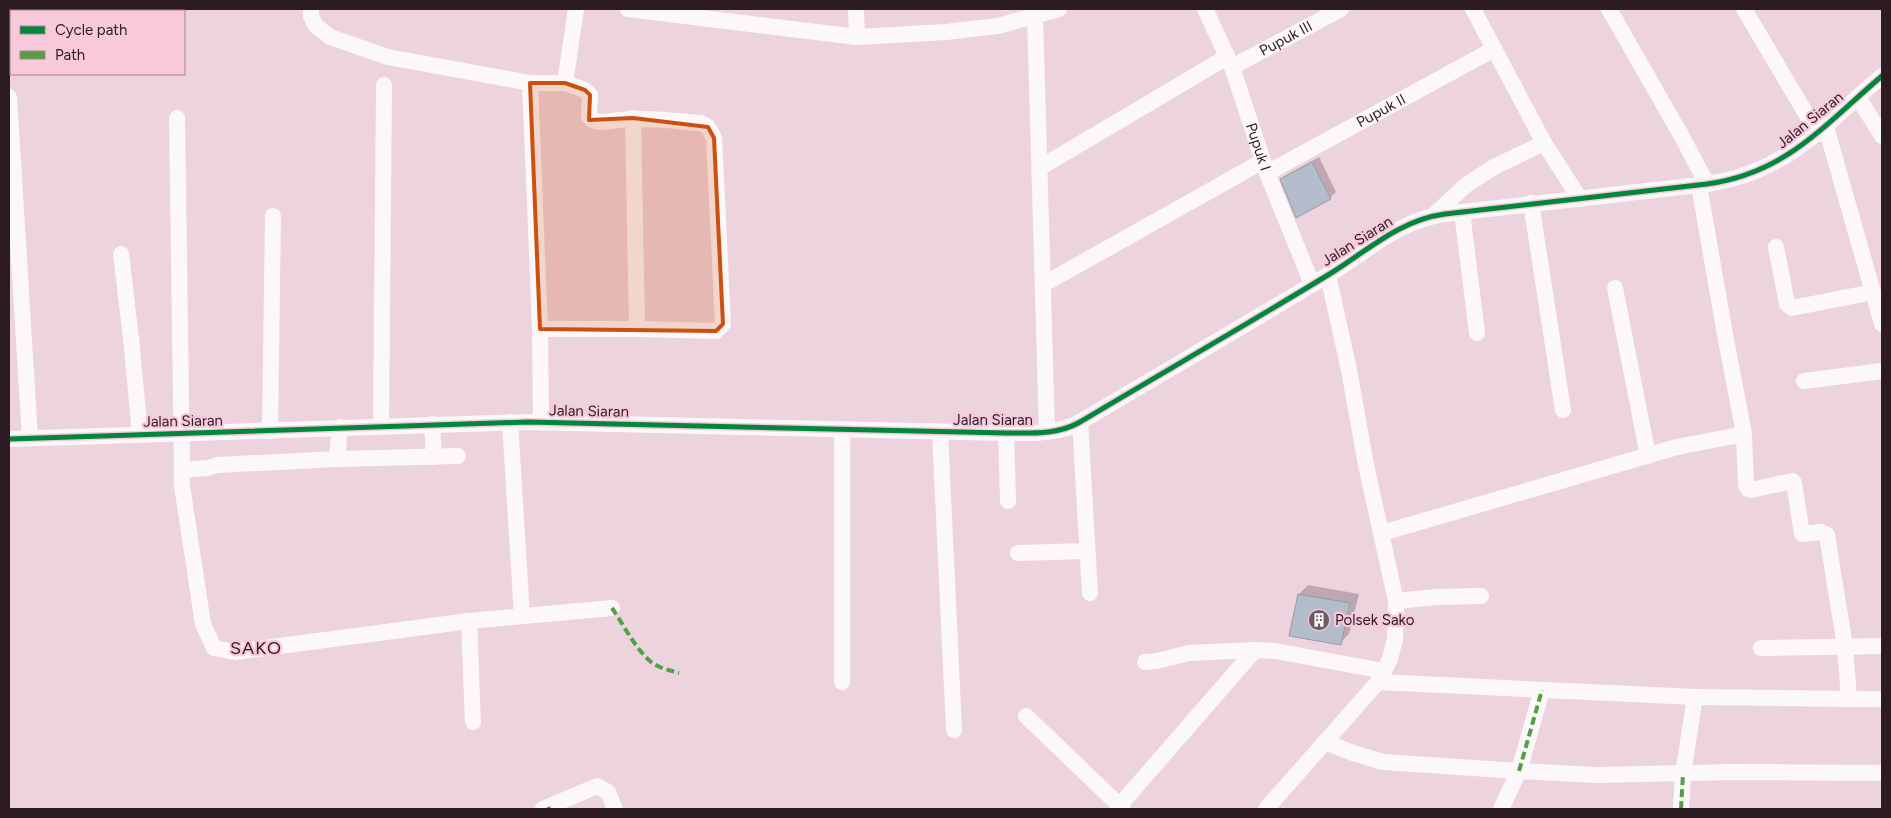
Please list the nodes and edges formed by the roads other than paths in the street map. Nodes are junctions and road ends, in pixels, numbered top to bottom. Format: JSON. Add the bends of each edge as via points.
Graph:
{"nodes":[{"id":1,"x":311,"y":9,"type":"edge"},
{"id":2,"x":576,"y":9,"type":"edge"},
{"id":3,"x":628,"y":9,"type":"edge"},
{"id":4,"x":856,"y":9,"type":"edge"},
{"id":5,"x":1059,"y":9,"type":"edge"},
{"id":6,"x":1205,"y":9,"type":"edge"},
{"id":7,"x":1341,"y":9,"type":"edge"},
{"id":8,"x":1473,"y":9,"type":"edge"},
{"id":9,"x":1609,"y":9,"type":"edge"},
{"id":10,"x":1744,"y":9,"type":"edge"},
{"id":11,"x":1035,"y":16,"type":"junction"},
{"id":12,"x":857,"y":37,"type":"junction"},
{"id":13,"x":1494,"y":49,"type":"junction"},
{"id":14,"x":1229,"y":62,"type":"junction"},
{"id":15,"x":1882,"y":76,"type":"edge"},
{"id":16,"x":530,"y":83,"type":"junction"},
{"id":17,"x":565,"y":83,"type":"junction"},
{"id":18,"x":384,"y":85,"type":"dead end"},
{"id":19,"x":9,"y":97,"type":"edge"},
{"id":20,"x":1858,"y":97,"type":"junction"},
{"id":21,"x":178,"y":118,"type":"dead end"},
{"id":22,"x":633,"y":118,"type":"junction"},
{"id":23,"x":1822,"y":130,"type":"junction"},
{"id":24,"x":1882,"y":136,"type":"edge"},
{"id":25,"x":1544,"y":144,"type":"junction"},
{"id":26,"x":1040,"y":167,"type":"junction"},
{"id":27,"x":1265,"y":167,"type":"junction"},
{"id":28,"x":1703,"y":185,"type":"junction"},
{"id":29,"x":1580,"y":199,"type":"junction"},
{"id":30,"x":1531,"y":203,"type":"junction"},
{"id":31,"x":1462,"y":212,"type":"junction"},
{"id":32,"x":1434,"y":215,"type":"junction"},
{"id":33,"x":273,"y":216,"type":"dead end"},
{"id":34,"x":1776,"y":247,"type":"dead end"},
{"id":35,"x":121,"y":254,"type":"dead end"},
{"id":36,"x":1328,"y":275,"type":"junction"},
{"id":37,"x":1044,"y":284,"type":"junction"},
{"id":38,"x":1312,"y":284,"type":"junction"},
{"id":39,"x":1615,"y":288,"type":"dead end"},
{"id":40,"x":1873,"y":292,"type":"junction"},
{"id":41,"x":1882,"y":324,"type":"edge"},
{"id":42,"x":540,"y":329,"type":"junction"},
{"id":43,"x":637,"y":329,"type":"junction"},
{"id":44,"x":1477,"y":333,"type":"dead end"},
{"id":45,"x":1882,"y":371,"type":"edge"},
{"id":46,"x":1804,"y":381,"type":"dead end"},
{"id":47,"x":1563,"y":410,"type":"dead end"},
{"id":48,"x":510,"y":422,"type":"junction"},
{"id":49,"x":541,"y":422,"type":"junction"},
{"id":50,"x":1080,"y":422,"type":"junction"},
{"id":51,"x":432,"y":424,"type":"junction"},
{"id":52,"x":381,"y":426,"type":"junction"},
{"id":53,"x":340,"y":427,"type":"junction"},
{"id":54,"x":842,"y":430,"type":"junction"},
{"id":55,"x":270,"y":431,"type":"junction"},
{"id":56,"x":940,"y":432,"type":"junction"},
{"id":57,"x":1047,"y":432,"type":"junction"},
{"id":58,"x":1006,"y":433,"type":"junction"},
{"id":59,"x":140,"y":434,"type":"junction"},
{"id":60,"x":182,"y":434,"type":"junction"},
{"id":61,"x":1744,"y":434,"type":"junction"},
{"id":62,"x":30,"y":438,"type":"junction"},
{"id":63,"x":9,"y":439,"type":"edge"},
{"id":64,"x":458,"y":456,"type":"dead end"},
{"id":65,"x":1648,"y":456,"type":"junction"},
{"id":66,"x":434,"y":457,"type":"junction"},
{"id":67,"x":337,"y":459,"type":"junction"},
{"id":68,"x":182,"y":470,"type":"junction"},
{"id":69,"x":1008,"y":501,"type":"dead end"},
{"id":70,"x":1382,"y":533,"type":"junction"},
{"id":71,"x":1087,"y":551,"type":"junction"},
{"id":72,"x":1018,"y":553,"type":"dead end"},
{"id":73,"x":1090,"y":593,"type":"dead end"},
{"id":74,"x":1481,"y":596,"type":"dead end"},
{"id":75,"x":1396,"y":601,"type":"junction"},
{"id":76,"x":612,"y":608,"type":"dead end"},
{"id":77,"x":522,"y":616,"type":"junction"},
{"id":78,"x":468,"y":621,"type":"junction"},
{"id":79,"x":1845,"y":646,"type":"junction"},
{"id":80,"x":1882,"y":646,"type":"edge"},
{"id":81,"x":1761,"y":648,"type":"dead end"},
{"id":82,"x":1255,"y":650,"type":"junction"},
{"id":83,"x":1145,"y":662,"type":"dead end"},
{"id":84,"x":1381,"y":677,"type":"junction"},
{"id":85,"x":842,"y":682,"type":"dead end"},
{"id":86,"x":1542,"y":690,"type":"junction"},
{"id":87,"x":1696,"y":697,"type":"junction"},
{"id":88,"x":1882,"y":698,"type":"edge"},
{"id":89,"x":1849,"y":699,"type":"junction"},
{"id":90,"x":1026,"y":716,"type":"dead end"},
{"id":91,"x":473,"y":722,"type":"dead end"},
{"id":92,"x":954,"y":730,"type":"dead end"},
{"id":93,"x":1325,"y":742,"type":"junction"},
{"id":94,"x":1519,"y":771,"type":"junction"},
{"id":95,"x":1882,"y":773,"type":"edge"},
{"id":96,"x":1683,"y":774,"type":"junction"},
{"id":97,"x":1122,"y":807,"type":"edge"},
{"id":98,"x":546,"y":808,"type":"edge"},
{"id":99,"x":615,"y":809,"type":"edge"},
{"id":100,"x":1266,"y":809,"type":"edge"},
{"id":101,"x":1501,"y":809,"type":"edge"},
{"id":102,"x":1681,"y":809,"type":"edge"}],
"edges":[{"from":1,"to":16,"type":"street","via":[[316,26],[330,37],[388,57]]},
{"from":2,"to":17,"type":"street"},
{"from":3,"to":12,"type":"street"},
{"from":4,"to":12,"type":"street"},
{"from":5,"to":11,"type":"street"},
{"from":6,"to":14,"type":"street","name":"Pupuk I"},
{"from":7,"to":14,"type":"street","name":"Pupuk III"},
{"from":8,"to":13,"type":"street"},
{"from":9,"to":28,"type":"street","via":[[1681,135]]},
{"from":10,"to":23,"type":"street"},
{"from":11,"to":12,"type":"street","via":[[998,26]]},
{"from":11,"to":26,"type":"street"},
{"from":13,"to":25,"type":"street"},
{"from":13,"to":27,"type":"street","name":"Pupuk II"},
{"from":14,"to":26,"type":"street","name":"Pupuk III"},
{"from":14,"to":27,"type":"street","name":"Pupuk I"},
{"from":15,"to":20,"type":"street","name":"Jalan Siaran"},
{"from":16,"to":17,"type":"street"},
{"from":16,"to":42,"type":"street"},
{"from":17,"to":22,"type":"street","via":[[590,95],[589,117],[594,121]]},
{"from":18,"to":52,"type":"street"},
{"from":19,"to":62,"type":"street"},
{"from":20,"to":23,"type":"street","name":"Jalan Siaran"},
{"from":20,"to":24,"type":"street"},
{"from":21,"to":60,"type":"street"},
{"from":22,"to":43,"type":"street"},
{"from":22,"to":43,"type":"street","via":[[700,123],[708,127],[714,138],[723,324],[716,331]]},
{"from":23,"to":28,"type":"street","name":"Jalan Siaran","via":[[1797,149],[1747,176]]},
{"from":23,"to":40,"type":"street"},
{"from":25,"to":29,"type":"street"},
{"from":25,"to":32,"type":"street","via":[[1494,167],[1466,185]]},
{"from":26,"to":37,"type":"street"},
{"from":27,"to":37,"type":"street","name":"Pupuk II"},
{"from":27,"to":38,"type":"street","name":"Pupuk I"},
{"from":28,"to":29,"type":"street","name":"Jalan Siaran"},
{"from":28,"to":61,"type":"street","via":[[1724,329]]},
{"from":29,"to":30,"type":"street","name":"Jalan Siaran"},
{"from":30,"to":31,"type":"street","name":"Jalan Siaran"},
{"from":30,"to":47,"type":"street"},
{"from":31,"to":32,"type":"street","name":"Jalan Siaran"},
{"from":31,"to":44,"type":"street"},
{"from":32,"to":36,"type":"street","name":"Jalan Siaran","via":[[1398,230]]},
{"from":33,"to":55,"type":"street"},
{"from":34,"to":40,"type":"street","via":[[1787,304],[1792,308]]},
{"from":35,"to":59,"type":"street"},
{"from":36,"to":38,"type":"street","name":"Jalan Siaran"},
{"from":36,"to":70,"type":"street"},
{"from":37,"to":57,"type":"street"},
{"from":38,"to":50,"type":"street","name":"Jalan Siaran"},
{"from":39,"to":65,"type":"street"},
{"from":40,"to":41,"type":"street"},
{"from":42,"to":43,"type":"street"},
{"from":42,"to":49,"type":"street"},
{"from":45,"to":46,"type":"street"},
{"from":48,"to":49,"type":"street","name":"Jalan Siaran"},
{"from":48,"to":51,"type":"street","name":"Jalan Siaran"},
{"from":48,"to":77,"type":"street"},
{"from":49,"to":54,"type":"street","name":"Jalan Siaran"},
{"from":50,"to":57,"type":"street","name":"Jalan Siaran"},
{"from":50,"to":71,"type":"street"},
{"from":51,"to":52,"type":"street","name":"Jalan Siaran"},
{"from":51,"to":66,"type":"street"},
{"from":52,"to":53,"type":"street","name":"Jalan Siaran"},
{"from":53,"to":55,"type":"street","name":"Jalan Siaran"},
{"from":53,"to":67,"type":"street"},
{"from":54,"to":56,"type":"street","name":"Jalan Siaran"},
{"from":54,"to":85,"type":"street"},
{"from":55,"to":60,"type":"street","name":"Jalan Siaran"},
{"from":56,"to":58,"type":"street","name":"Jalan Siaran"},
{"from":56,"to":92,"type":"street"},
{"from":57,"to":58,"type":"street","name":"Jalan Siaran"},
{"from":58,"to":69,"type":"street"},
{"from":59,"to":60,"type":"street","name":"Jalan Siaran"},
{"from":59,"to":62,"type":"street","name":"Jalan Siaran"},
{"from":60,"to":68,"type":"street"},
{"from":61,"to":65,"type":"street"},
{"from":61,"to":79,"type":"street","via":[[1748,488],[1792,481],[1802,534],[1826,534]]},
{"from":62,"to":63,"type":"street","name":"Jalan Siaran"},
{"from":64,"to":66,"type":"street"},
{"from":65,"to":70,"type":"street"},
{"from":66,"to":67,"type":"street"},
{"from":67,"to":68,"type":"street"},
{"from":68,"to":78,"type":"street","via":[[203,624],[214,648],[234,652]]},
{"from":70,"to":75,"type":"street"},
{"from":71,"to":72,"type":"street"},
{"from":71,"to":73,"type":"street"},
{"from":74,"to":75,"type":"street"},
{"from":75,"to":84,"type":"street","via":[[1395,639]]},
{"from":76,"to":77,"type":"street"},
{"from":77,"to":78,"type":"street"},
{"from":78,"to":91,"type":"street"},
{"from":79,"to":80,"type":"street"},
{"from":79,"to":81,"type":"street"},
{"from":79,"to":89,"type":"street"},
{"from":82,"to":83,"type":"street","via":[[1189,653]]},
{"from":82,"to":84,"type":"street","via":[[1275,651]]},
{"from":82,"to":97,"type":"street"},
{"from":84,"to":86,"type":"street"},
{"from":84,"to":93,"type":"street"},
{"from":86,"to":87,"type":"street"},
{"from":86,"to":94,"type":"street"},
{"from":87,"to":89,"type":"street"},
{"from":87,"to":96,"type":"street"},
{"from":88,"to":89,"type":"street"},
{"from":90,"to":97,"type":"street"},
{"from":93,"to":94,"type":"street","via":[[1383,762]]},
{"from":93,"to":100,"type":"street"},
{"from":94,"to":96,"type":"street","via":[[1596,775]]},
{"from":94,"to":101,"type":"street"},
{"from":95,"to":96,"type":"street"},
{"from":96,"to":102,"type":"street"},
{"from":98,"to":99,"type":"street","via":[[597,786],[608,792]]}]}
